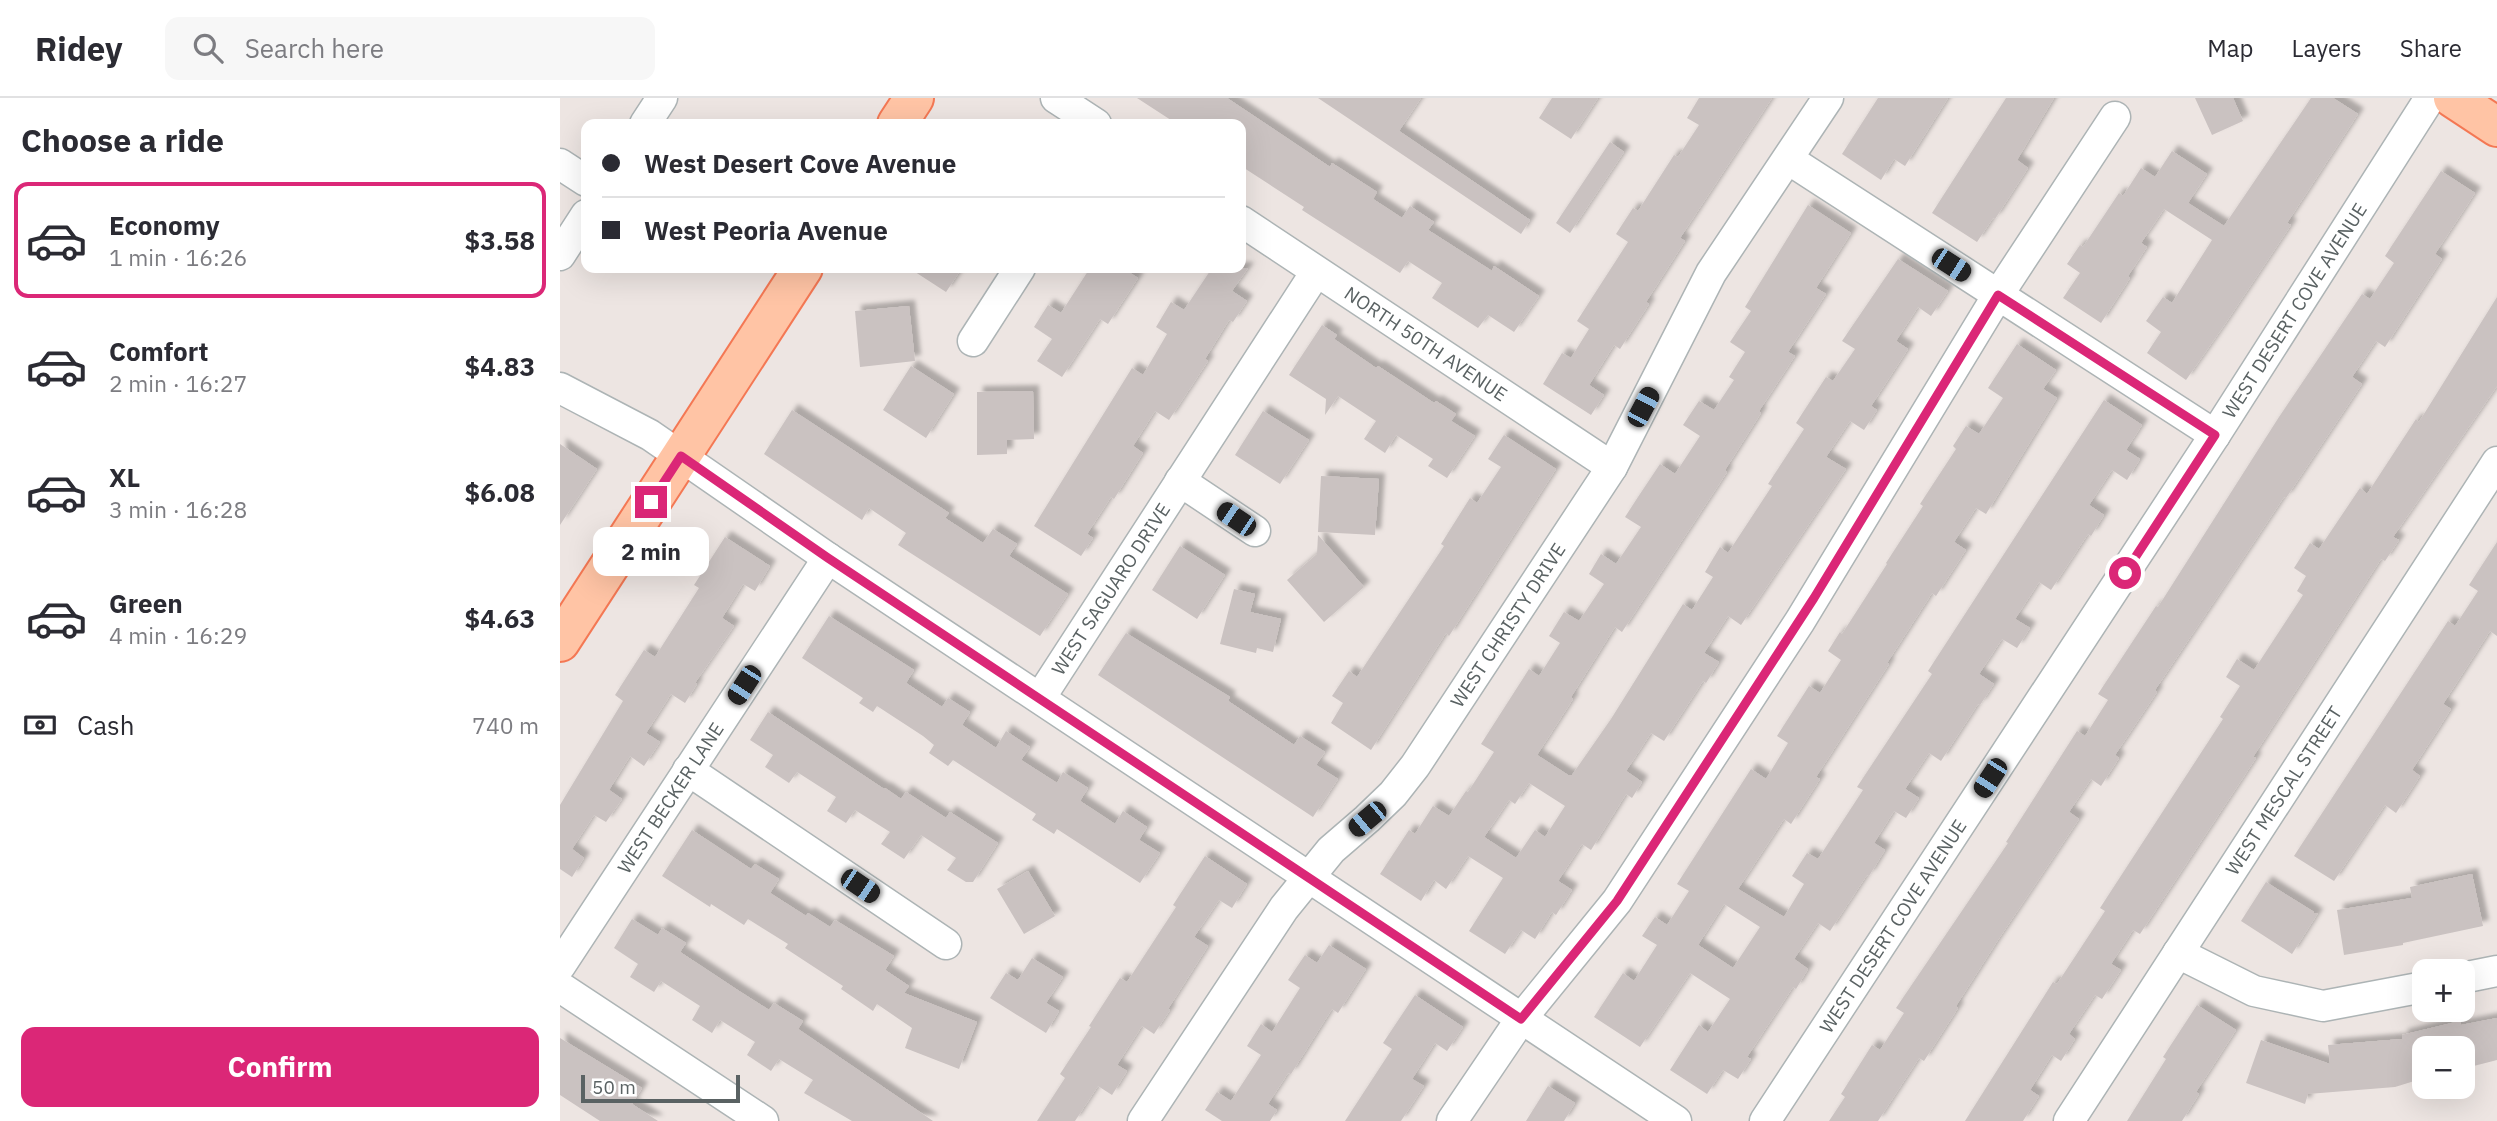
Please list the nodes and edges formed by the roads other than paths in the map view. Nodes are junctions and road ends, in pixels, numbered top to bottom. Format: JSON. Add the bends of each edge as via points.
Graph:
{"nodes":[{"id":1,"x":662,"y":98,"type":"edge"},
{"id":2,"x":914,"y":98,"type":"edge"},
{"id":3,"x":1056,"y":98,"type":"edge"},
{"id":4,"x":1828,"y":98,"type":"edge"},
{"id":5,"x":2430,"y":98,"type":"edge"},
{"id":6,"x":2453,"y":98,"type":"edge"},
{"id":7,"x":2115,"y":117,"type":"dead end"},
{"id":8,"x":648,"y":119,"type":"edge"},
{"id":9,"x":900,"y":119,"type":"edge"},
{"id":10,"x":1088,"y":119,"type":"edge"},
{"id":11,"x":2497,"y":127,"type":"edge"},
{"id":12,"x":1788,"y":159,"type":"junction"},
{"id":13,"x":560,"y":164,"type":"edge"},
{"id":14,"x":581,"y":178,"type":"edge"},
{"id":15,"x":581,"y":223,"type":"edge"},
{"id":16,"x":1246,"y":224,"type":"edge"},
{"id":17,"x":560,"y":255,"type":"edge"},
{"id":18,"x":1316,"y":272,"type":"junction"},
{"id":19,"x":800,"y":273,"type":"edge"},
{"id":20,"x":1017,"y":273,"type":"edge"},
{"id":21,"x":1998,"y":295,"type":"junction"},
{"id":22,"x":973,"y":341,"type":"dead end"},
{"id":23,"x":560,"y":388,"type":"edge"},
{"id":24,"x":2215,"y":435,"type":"junction"},
{"id":25,"x":681,"y":456,"type":"junction"},
{"id":26,"x":2497,"y":462,"type":"edge"},
{"id":27,"x":1612,"y":467,"type":"junction"},
{"id":28,"x":1180,"y":481,"type":"junction"},
{"id":29,"x":1255,"y":531,"type":"dead end"},
{"id":30,"x":828,"y":558,"type":"junction"},
{"id":31,"x":560,"y":642,"type":"edge"},
{"id":32,"x":1040,"y":698,"type":"junction"},
{"id":33,"x":688,"y":770,"type":"junction"},
{"id":34,"x":1308,"y":876,"type":"junction"},
{"id":35,"x":946,"y":944,"type":"dead end"},
{"id":36,"x":2178,"y":953,"type":"junction"},
{"id":37,"x":560,"y":966,"type":"edge"},
{"id":38,"x":2497,"y":971,"type":"edge"},
{"id":39,"x":2475,"y":975,"type":"edge"},
{"id":40,"x":560,"y":987,"type":"edge"},
{"id":41,"x":2412,"y":988,"type":"edge"},
{"id":42,"x":1521,"y":1019,"type":"junction"},
{"id":43,"x":763,"y":1121,"type":"edge"},
{"id":44,"x":1143,"y":1121,"type":"edge"},
{"id":45,"x":1452,"y":1121,"type":"edge"},
{"id":46,"x":1676,"y":1121,"type":"edge"},
{"id":47,"x":1765,"y":1121,"type":"edge"},
{"id":48,"x":2070,"y":1121,"type":"edge"}],
"edges":[{"from":1,"to":8,"type":"street"},
{"from":2,"to":9,"type":"main road"},
{"from":3,"to":10,"type":"street"},
{"from":4,"to":12,"type":"street","name":"WEST CHRISTY DRIVE"},
{"from":5,"to":24,"type":"street","name":"WEST DESERT COVE AVENUE"},
{"from":6,"to":11,"type":"main road"},
{"from":7,"to":21,"type":"street"},
{"from":12,"to":21,"type":"street"},
{"from":12,"to":27,"type":"street","name":"WEST CHRISTY DRIVE","via":[[1711,273]]},
{"from":13,"to":14,"type":"street"},
{"from":15,"to":17,"type":"street"},
{"from":16,"to":18,"type":"street","name":"NORTH 50TH AVENUE"},
{"from":18,"to":27,"type":"street","name":"NORTH 50TH AVENUE"},
{"from":18,"to":28,"type":"street","name":"WEST SAGUARO DRIVE"},
{"from":19,"to":25,"type":"main road"},
{"from":20,"to":22,"type":"street"},
{"from":21,"to":24,"type":"street"},
{"from":21,"to":42,"type":"street","via":[[1821,587],[1617,901]]},
{"from":23,"to":25,"type":"street"},
{"from":24,"to":47,"type":"street","name":"WEST DESERT COVE AVENUE"},
{"from":25,"to":30,"type":"street"},
{"from":25,"to":31,"type":"main road"},
{"from":26,"to":36,"type":"street","name":"WEST MESCAL STREET"},
{"from":27,"to":34,"type":"street","name":"WEST CHRISTY DRIVE","via":[[1415,766],[1393,794]]},
{"from":28,"to":29,"type":"street","name":"WEST SAGUARO DRIVE"},
{"from":28,"to":32,"type":"street","name":"WEST SAGUARO DRIVE"},
{"from":30,"to":32,"type":"street"},
{"from":30,"to":33,"type":"street","name":"WEST BECKER LANE"},
{"from":32,"to":34,"type":"street"},
{"from":33,"to":35,"type":"street"},
{"from":33,"to":37,"type":"street","name":"WEST BECKER LANE"},
{"from":34,"to":42,"type":"street"},
{"from":34,"to":44,"type":"street","name":"WEST CHRISTY DRIVE"},
{"from":36,"to":41,"type":"street","via":[[2254,991],[2323,1006]]},
{"from":36,"to":48,"type":"street","name":"WEST MESCAL STREET"},
{"from":38,"to":39,"type":"street"},
{"from":40,"to":43,"type":"street"},
{"from":42,"to":45,"type":"street"},
{"from":42,"to":46,"type":"street"}]}
